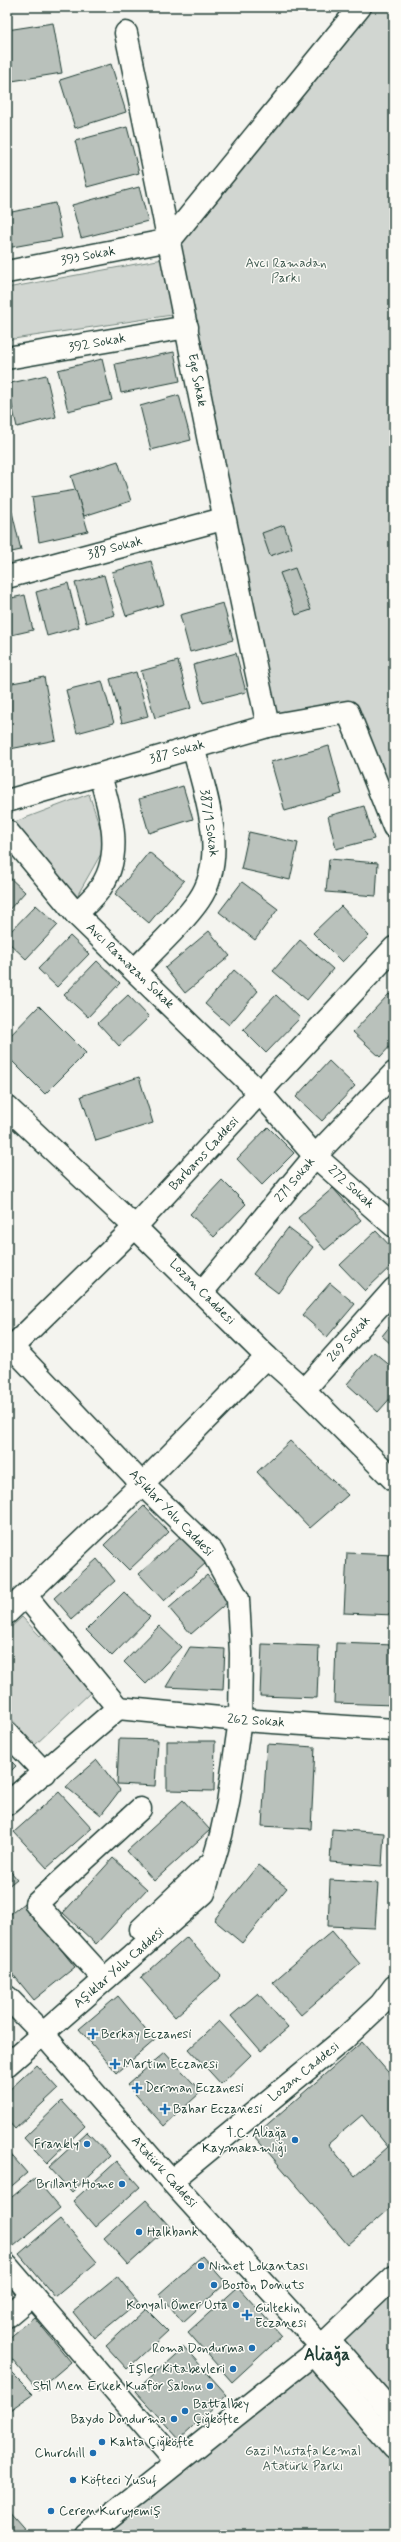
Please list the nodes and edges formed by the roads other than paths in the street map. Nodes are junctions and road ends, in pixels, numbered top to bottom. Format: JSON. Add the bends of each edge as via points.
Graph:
{"nodes":[{"id":1,"x":360,"y":7,"type":"edge"},
{"id":2,"x":126,"y":33,"type":"dead end"},
{"id":3,"x":170,"y":240,"type":"junction"},
{"id":4,"x":7,"y":272,"type":"edge"},
{"id":5,"x":187,"y":327,"type":"junction"},
{"id":6,"x":7,"y":358,"type":"edge"},
{"id":7,"x":223,"y":519,"type":"junction"},
{"id":8,"x":7,"y":577,"type":"edge"},
{"id":9,"x":268,"y":726,"type":"junction"},
{"id":10,"x":192,"y":746,"type":"junction"},
{"id":11,"x":100,"y":775,"type":"junction"},
{"id":12,"x":7,"y":801,"type":"edge"},
{"id":13,"x":394,"y":827,"type":"edge"},
{"id":14,"x":7,"y":831,"type":"edge"},
{"id":15,"x":76,"y":914,"type":"junction"},
{"id":16,"x":394,"y":948,"type":"edge"},
{"id":17,"x":135,"y":970,"type":"junction"},
{"id":18,"x":394,"y":1073,"type":"edge"},
{"id":19,"x":261,"y":1094,"type":"junction"},
{"id":20,"x":7,"y":1106,"type":"edge"},
{"id":21,"x":315,"y":1156,"type":"junction"},
{"id":22,"x":394,"y":1226,"type":"edge"},
{"id":23,"x":135,"y":1227,"type":"junction"},
{"id":24,"x":394,"y":1289,"type":"edge"},
{"id":25,"x":202,"y":1292,"type":"junction"},
{"id":26,"x":9,"y":1350,"type":"edge"},
{"id":27,"x":267,"y":1357,"type":"junction"},
{"id":28,"x":304,"y":1390,"type":"junction"},
{"id":29,"x":394,"y":1480,"type":"edge"},
{"id":30,"x":142,"y":1484,"type":"junction"},
{"id":31,"x":26,"y":1596,"type":"junction"},
{"id":32,"x":7,"y":1613,"type":"edge"},
{"id":33,"x":118,"y":1708,"type":"junction"},
{"id":34,"x":240,"y":1720,"type":"junction"},
{"id":35,"x":394,"y":1730,"type":"edge"},
{"id":36,"x":7,"y":1733,"type":"edge"},
{"id":37,"x":45,"y":1773,"type":"junction"},
{"id":38,"x":7,"y":1804,"type":"edge"},
{"id":39,"x":140,"y":1809,"type":"dead end"},
{"id":40,"x":214,"y":1860,"type":"junction"},
{"id":41,"x":96,"y":1970,"type":"junction"},
{"id":42,"x":394,"y":1987,"type":"edge"},
{"id":43,"x":7,"y":1997,"type":"edge"},
{"id":44,"x":39,"y":2030,"type":"junction"},
{"id":45,"x":7,"y":2049,"type":"edge"},
{"id":46,"x":7,"y":2065,"type":"edge"},
{"id":47,"x":171,"y":2181,"type":"junction"},
{"id":48,"x":7,"y":2266,"type":"edge"},
{"id":49,"x":394,"y":2277,"type":"edge"},
{"id":50,"x":32,"y":2295,"type":"junction"},
{"id":51,"x":7,"y":2316,"type":"edge"},
{"id":52,"x":321,"y":2347,"type":"junction"},
{"id":53,"x":394,"y":2415,"type":"edge"},
{"id":54,"x":394,"y":2448,"type":"edge"},
{"id":55,"x":176,"y":2462,"type":"junction"},
{"id":56,"x":86,"y":2535,"type":"edge"}],
"edges":[{"from":1,"to":3,"type":"street"},
{"from":2,"to":3,"type":"street","name":"Ege Sokak"},
{"from":3,"to":4,"type":"street","name":"393 Sokak"},
{"from":3,"to":5,"type":"street","name":"Ege Sokak"},
{"from":5,"to":6,"type":"street","name":"392 Sokak"},
{"from":5,"to":7,"type":"street","name":"Ege Sokak"},
{"from":7,"to":8,"type":"street","name":"389 Sokak"},
{"from":7,"to":9,"type":"street","name":"Ege Sokak"},
{"from":9,"to":10,"type":"street","name":"387 Sokak"},
{"from":9,"to":13,"type":"street","name":"387 Sokak","via":[[348,712]]},
{"from":10,"to":11,"type":"street","name":"387 Sokak"},
{"from":10,"to":17,"type":"street","name":"387/1 Sokak","via":[[205,792],[214,842],[214,863],[200,899]]},
{"from":11,"to":12,"type":"street","name":"387 Sokak"},
{"from":11,"to":15,"type":"street","via":[[114,832],[112,864],[101,888]]},
{"from":14,"to":15,"type":"street","name":"Avcı Ramazan Sokak"},
{"from":15,"to":17,"type":"street","name":"Avcı Ramazan Sokak"},
{"from":16,"to":19,"type":"street","name":"Barbaros Caddesi"},
{"from":17,"to":19,"type":"street","name":"Avcı Ramazan Sokak"},
{"from":18,"to":21,"type":"street","name":"271 Sokak"},
{"from":19,"to":21,"type":"street","name":"272 Sokak"},
{"from":19,"to":23,"type":"street","name":"Barbaros Caddesi"},
{"from":20,"to":23,"type":"street","name":"Lozan Caddesi"},
{"from":21,"to":22,"type":"street","name":"272 Sokak"},
{"from":21,"to":25,"type":"street","name":"271 Sokak"},
{"from":23,"to":25,"type":"street","name":"Lozan Caddesi"},
{"from":23,"to":26,"type":"street","name":"Barbaros Caddesi"},
{"from":24,"to":28,"type":"street","name":"269 Sokak"},
{"from":25,"to":27,"type":"street","name":"Lozan Caddesi"},
{"from":26,"to":30,"type":"street","name":"Aşıklar Yolu Caddesi"},
{"from":27,"to":28,"type":"street","name":"Lozan Caddesi"},
{"from":27,"to":30,"type":"street"},
{"from":28,"to":29,"type":"street","name":"Lozan Caddesi"},
{"from":30,"to":31,"type":"street"},
{"from":30,"to":34,"type":"street","name":"Aşıklar Yolu Caddesi","via":[[212,1552],[238,1599]]},
{"from":31,"to":32,"type":"street"},
{"from":31,"to":33,"type":"street"},
{"from":33,"to":34,"type":"street","name":"262 Sokak"},
{"from":33,"to":37,"type":"street"},
{"from":34,"to":35,"type":"street","name":"262 Sokak"},
{"from":34,"to":40,"type":"street","name":"Aşıklar Yolu Caddesi","via":[[228,1803]]},
{"from":36,"to":37,"type":"street"},
{"from":37,"to":38,"type":"street"},
{"from":39,"to":41,"type":"street","via":[[36,1904]]},
{"from":40,"to":41,"type":"street","name":"Aşıklar Yolu Caddesi"},
{"from":40,"to":44,"type":"street","name":"Aşıklar Yolu Caddesi","via":[[204,1893]]},
{"from":41,"to":44,"type":"street","name":"Aşıklar Yolu Caddesi"},
{"from":42,"to":47,"type":"street","name":"Lozan Caddesi","via":[[381,2004],[344,2039]]},
{"from":43,"to":44,"type":"street","name":"Atatürk Caddesi"},
{"from":44,"to":45,"type":"street","name":"Aşıklar Yolu Caddesi"},
{"from":44,"to":46,"type":"street","name":"Aşıklar Yolu Caddesi"},
{"from":44,"to":47,"type":"street","name":"Atatürk Caddesi"},
{"from":47,"to":52,"type":"street","name":"Atatürk Caddesi"},
{"from":48,"to":50,"type":"street"},
{"from":49,"to":52,"type":"street"},
{"from":50,"to":51,"type":"street"},
{"from":50,"to":55,"type":"street"},
{"from":52,"to":53,"type":"street","name":"Atatürk Caddesi"},
{"from":52,"to":54,"type":"street","name":"Atatürk Caddesi"},
{"from":52,"to":55,"type":"street"},
{"from":55,"to":56,"type":"street"}]}
